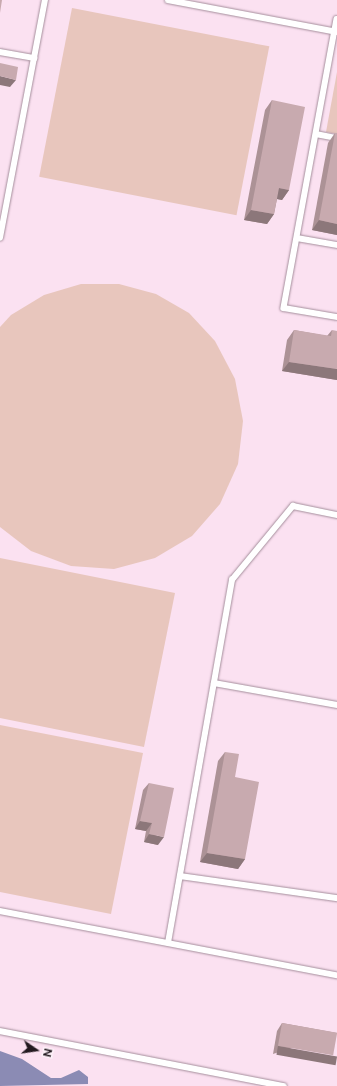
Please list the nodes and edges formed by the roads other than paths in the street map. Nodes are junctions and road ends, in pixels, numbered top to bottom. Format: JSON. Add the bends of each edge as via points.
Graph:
{"nodes":[{"id":1,"x":46,"y":0,"type":"edge"},
{"id":2,"x":168,"y":0,"type":"edge"},
{"id":3,"x":337,"y":19,"type":"edge"},
{"id":4,"x":336,"y":31,"type":"edge"},
{"id":5,"x":0,"y":52,"type":"edge"},
{"id":6,"x":34,"y":58,"type":"junction"},
{"id":7,"x":316,"y":134,"type":"junction"},
{"id":8,"x":337,"y":138,"type":"edge"},
{"id":9,"x":0,"y":238,"type":"edge"},
{"id":10,"x":297,"y":238,"type":"junction"},
{"id":11,"x":337,"y":245,"type":"edge"},
{"id":12,"x":337,"y":317,"type":"edge"},
{"id":13,"x":337,"y":515,"type":"edge"},
{"id":14,"x":214,"y":683,"type":"junction"},
{"id":15,"x":337,"y":704,"type":"edge"},
{"id":16,"x":180,"y":876,"type":"junction"},
{"id":17,"x":337,"y":898,"type":"edge"},
{"id":18,"x":0,"y":911,"type":"edge"},
{"id":19,"x":168,"y":943,"type":"junction"},
{"id":20,"x":337,"y":974,"type":"edge"},
{"id":21,"x":0,"y":1031,"type":"edge"},
{"id":22,"x":284,"y":1086,"type":"edge"}],
"edges":[{"from":1,"to":6,"type":"lane"},
{"from":2,"to":4,"type":"lane"},
{"from":3,"to":4,"type":"lane"},
{"from":4,"to":7,"type":"lane"},
{"from":5,"to":6,"type":"lane"},
{"from":6,"to":9,"type":"lane"},
{"from":7,"to":8,"type":"lane"},
{"from":7,"to":10,"type":"lane"},
{"from":10,"to":11,"type":"lane"},
{"from":10,"to":12,"type":"lane","via":[[284,308]]},
{"from":13,"to":14,"type":"lane","via":[[292,506],[232,580]]},
{"from":14,"to":15,"type":"lane"},
{"from":14,"to":16,"type":"lane"},
{"from":16,"to":17,"type":"lane"},
{"from":16,"to":19,"type":"lane"},
{"from":18,"to":19,"type":"lane"},
{"from":19,"to":20,"type":"lane"},
{"from":21,"to":22,"type":"lane"}]}
